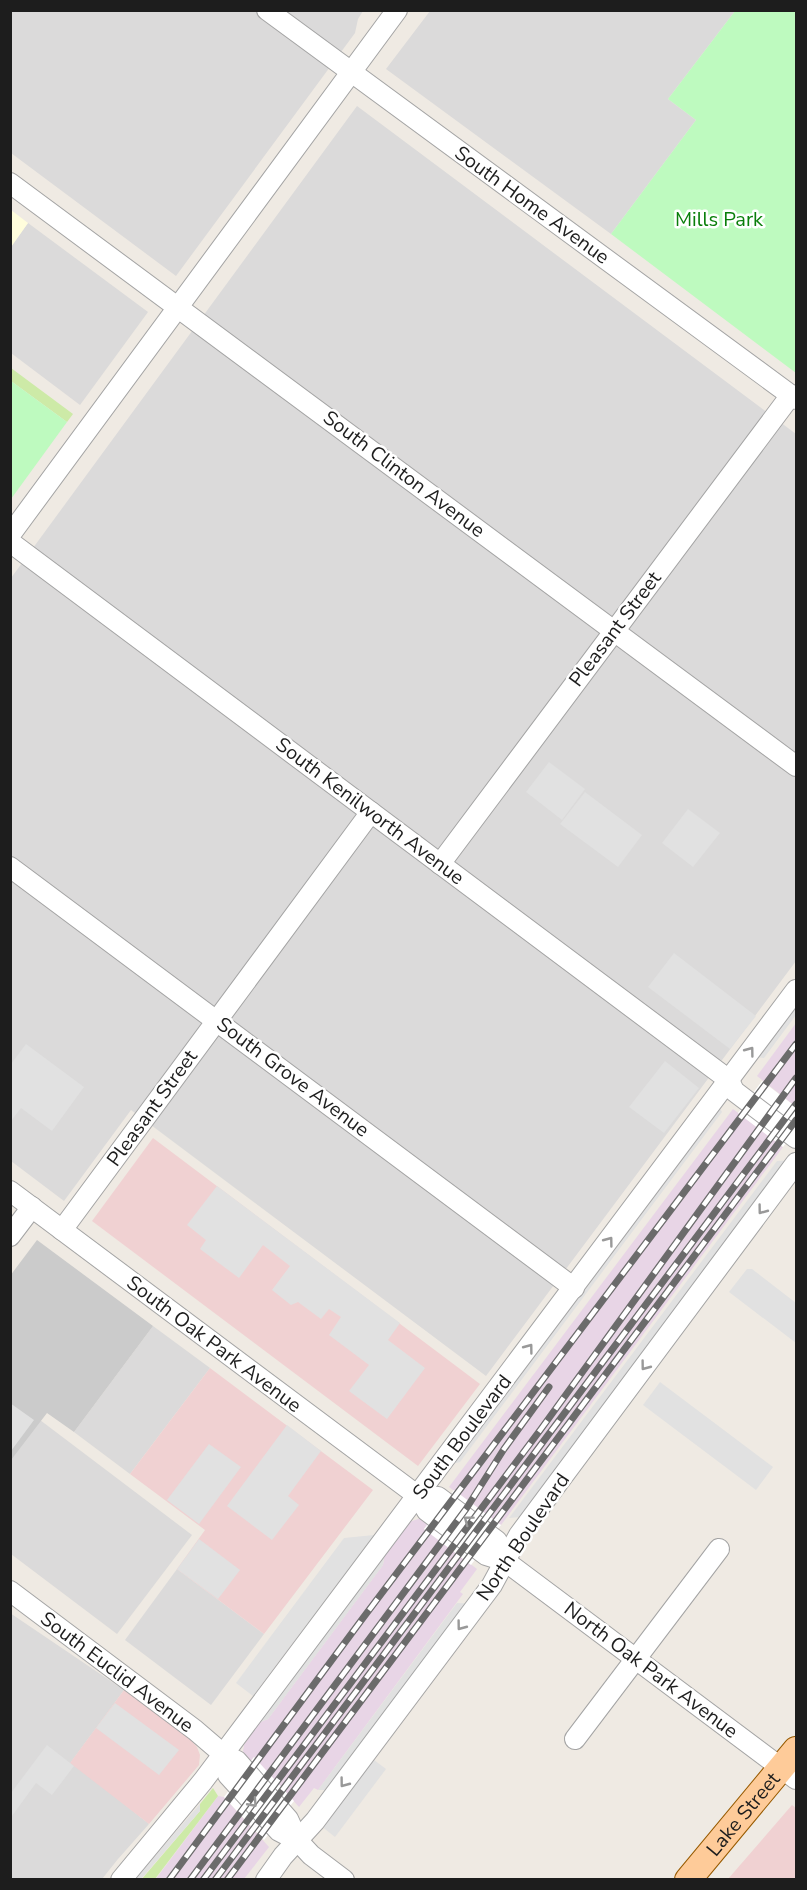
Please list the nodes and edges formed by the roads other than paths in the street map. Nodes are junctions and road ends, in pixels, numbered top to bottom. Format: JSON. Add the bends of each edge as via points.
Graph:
{"nodes":[{"id":1,"x":267,"y":10,"type":"edge"},
{"id":2,"x":397,"y":10,"type":"edge"},
{"id":3,"x":351,"y":72,"type":"junction"},
{"id":4,"x":10,"y":183,"type":"edge"},
{"id":5,"x":179,"y":306,"type":"junction"},
{"id":6,"x":794,"y":397,"type":"edge"},
{"id":7,"x":10,"y":535,"type":"edge"},
{"id":8,"x":10,"y":542,"type":"edge"},
{"id":9,"x":614,"y":630,"type":"junction"},
{"id":10,"x":796,"y":766,"type":"edge"},
{"id":11,"x":371,"y":812,"type":"junction"},
{"id":12,"x":440,"y":864,"type":"junction"},
{"id":13,"x":10,"y":867,"type":"edge"},
{"id":14,"x":796,"y":990,"type":"edge"},
{"id":15,"x":217,"y":1020,"type":"junction"},
{"id":16,"x":729,"y":1080,"type":"junction"},
{"id":17,"x":796,"y":1123,"type":"edge"},
{"id":18,"x":796,"y":1138,"type":"edge"},
{"id":19,"x":796,"y":1162,"type":"edge"},
{"id":20,"x":10,"y":1191,"type":"edge"},
{"id":21,"x":32,"y":1207,"type":"junction"},
{"id":22,"x":62,"y":1230,"type":"junction"},
{"id":23,"x":10,"y":1236,"type":"edge"},
{"id":24,"x":574,"y":1288,"type":"junction"},
{"id":25,"x":418,"y":1496,"type":"junction"},
{"id":26,"x":719,"y":1549,"type":"dead end"},
{"id":27,"x":506,"y":1561,"type":"junction"},
{"id":28,"x":10,"y":1591,"type":"edge"},
{"id":29,"x":636,"y":1659,"type":"junction"},
{"id":30,"x":575,"y":1739,"type":"dead end"},
{"id":31,"x":223,"y":1754,"type":"junction"},
{"id":32,"x":792,"y":1766,"type":"edge"},
{"id":33,"x":298,"y":1840,"type":"junction"},
{"id":34,"x":121,"y":1880,"type":"edge"},
{"id":35,"x":266,"y":1880,"type":"edge"},
{"id":36,"x":344,"y":1880,"type":"edge"},
{"id":37,"x":688,"y":1880,"type":"edge"}],
"edges":[{"from":1,"to":3,"type":"street","name":"South Home Avenue"},
{"from":2,"to":3,"type":"street"},
{"from":3,"to":5,"type":"street"},
{"from":3,"to":6,"type":"street","name":"South Home Avenue"},
{"from":4,"to":5,"type":"street","name":"South Clinton Avenue"},
{"from":5,"to":7,"type":"street"},
{"from":5,"to":9,"type":"street","name":"South Clinton Avenue"},
{"from":6,"to":9,"type":"street","name":"Pleasant Street"},
{"from":8,"to":11,"type":"street","name":"South Kenilworth Avenue"},
{"from":9,"to":10,"type":"street","name":"South Clinton Avenue"},
{"from":9,"to":12,"type":"street","name":"Pleasant Street"},
{"from":11,"to":12,"type":"street","name":"South Kenilworth Avenue"},
{"from":11,"to":15,"type":"street","name":"Pleasant Street"},
{"from":12,"to":16,"type":"street","name":"South Kenilworth Avenue"},
{"from":13,"to":15,"type":"street","name":"South Grove Avenue"},
{"from":16,"to":14,"type":"street","name":"South Boulevard","one_way":true},
{"from":15,"to":22,"type":"street","name":"Pleasant Street"},
{"from":15,"to":24,"type":"street","name":"South Grove Avenue"},
{"from":16,"to":17,"type":"street","via":[[741,1082]]},
{"from":16,"to":18,"type":"street","via":[[734,1091]]},
{"from":24,"to":16,"type":"street","name":"South Boulevard","one_way":true},
{"from":19,"to":27,"type":"street","name":"North Boulevard","one_way":true,"via":[[519,1535]]},
{"from":20,"to":21,"type":"street","name":"South Oak Park Avenue"},
{"from":21,"to":22,"type":"street","name":"South Oak Park Avenue"},
{"from":21,"to":23,"type":"street"},
{"from":22,"to":25,"type":"street","name":"South Oak Park Avenue"},
{"from":25,"to":24,"type":"street","name":"South Boulevard","one_way":true},
{"from":25,"to":27,"type":"street","name":"North Oak Park Avenue","via":[[427,1511],[486,1555]]},
{"from":25,"to":31,"type":"street","name":"South Boulevard"},
{"from":26,"to":29,"type":"street"},
{"from":27,"to":29,"type":"street","name":"North Oak Park Avenue"},
{"from":27,"to":33,"type":"street","name":"North Boulevard","one_way":true,"via":[[492,1585]]},
{"from":28,"to":31,"type":"street","name":"South Euclid Avenue"},
{"from":29,"to":30,"type":"street"},
{"from":29,"to":32,"type":"street","name":"North Oak Park Avenue"},
{"from":31,"to":33,"type":"street","via":[[228,1775],[279,1831]]},
{"from":31,"to":34,"type":"street","name":"South Boulevard"},
{"from":32,"to":37,"type":"main road","name":"Lake Street"},
{"from":33,"to":35,"type":"street","name":"North Boulevard"},
{"from":33,"to":36,"type":"street"}]}
